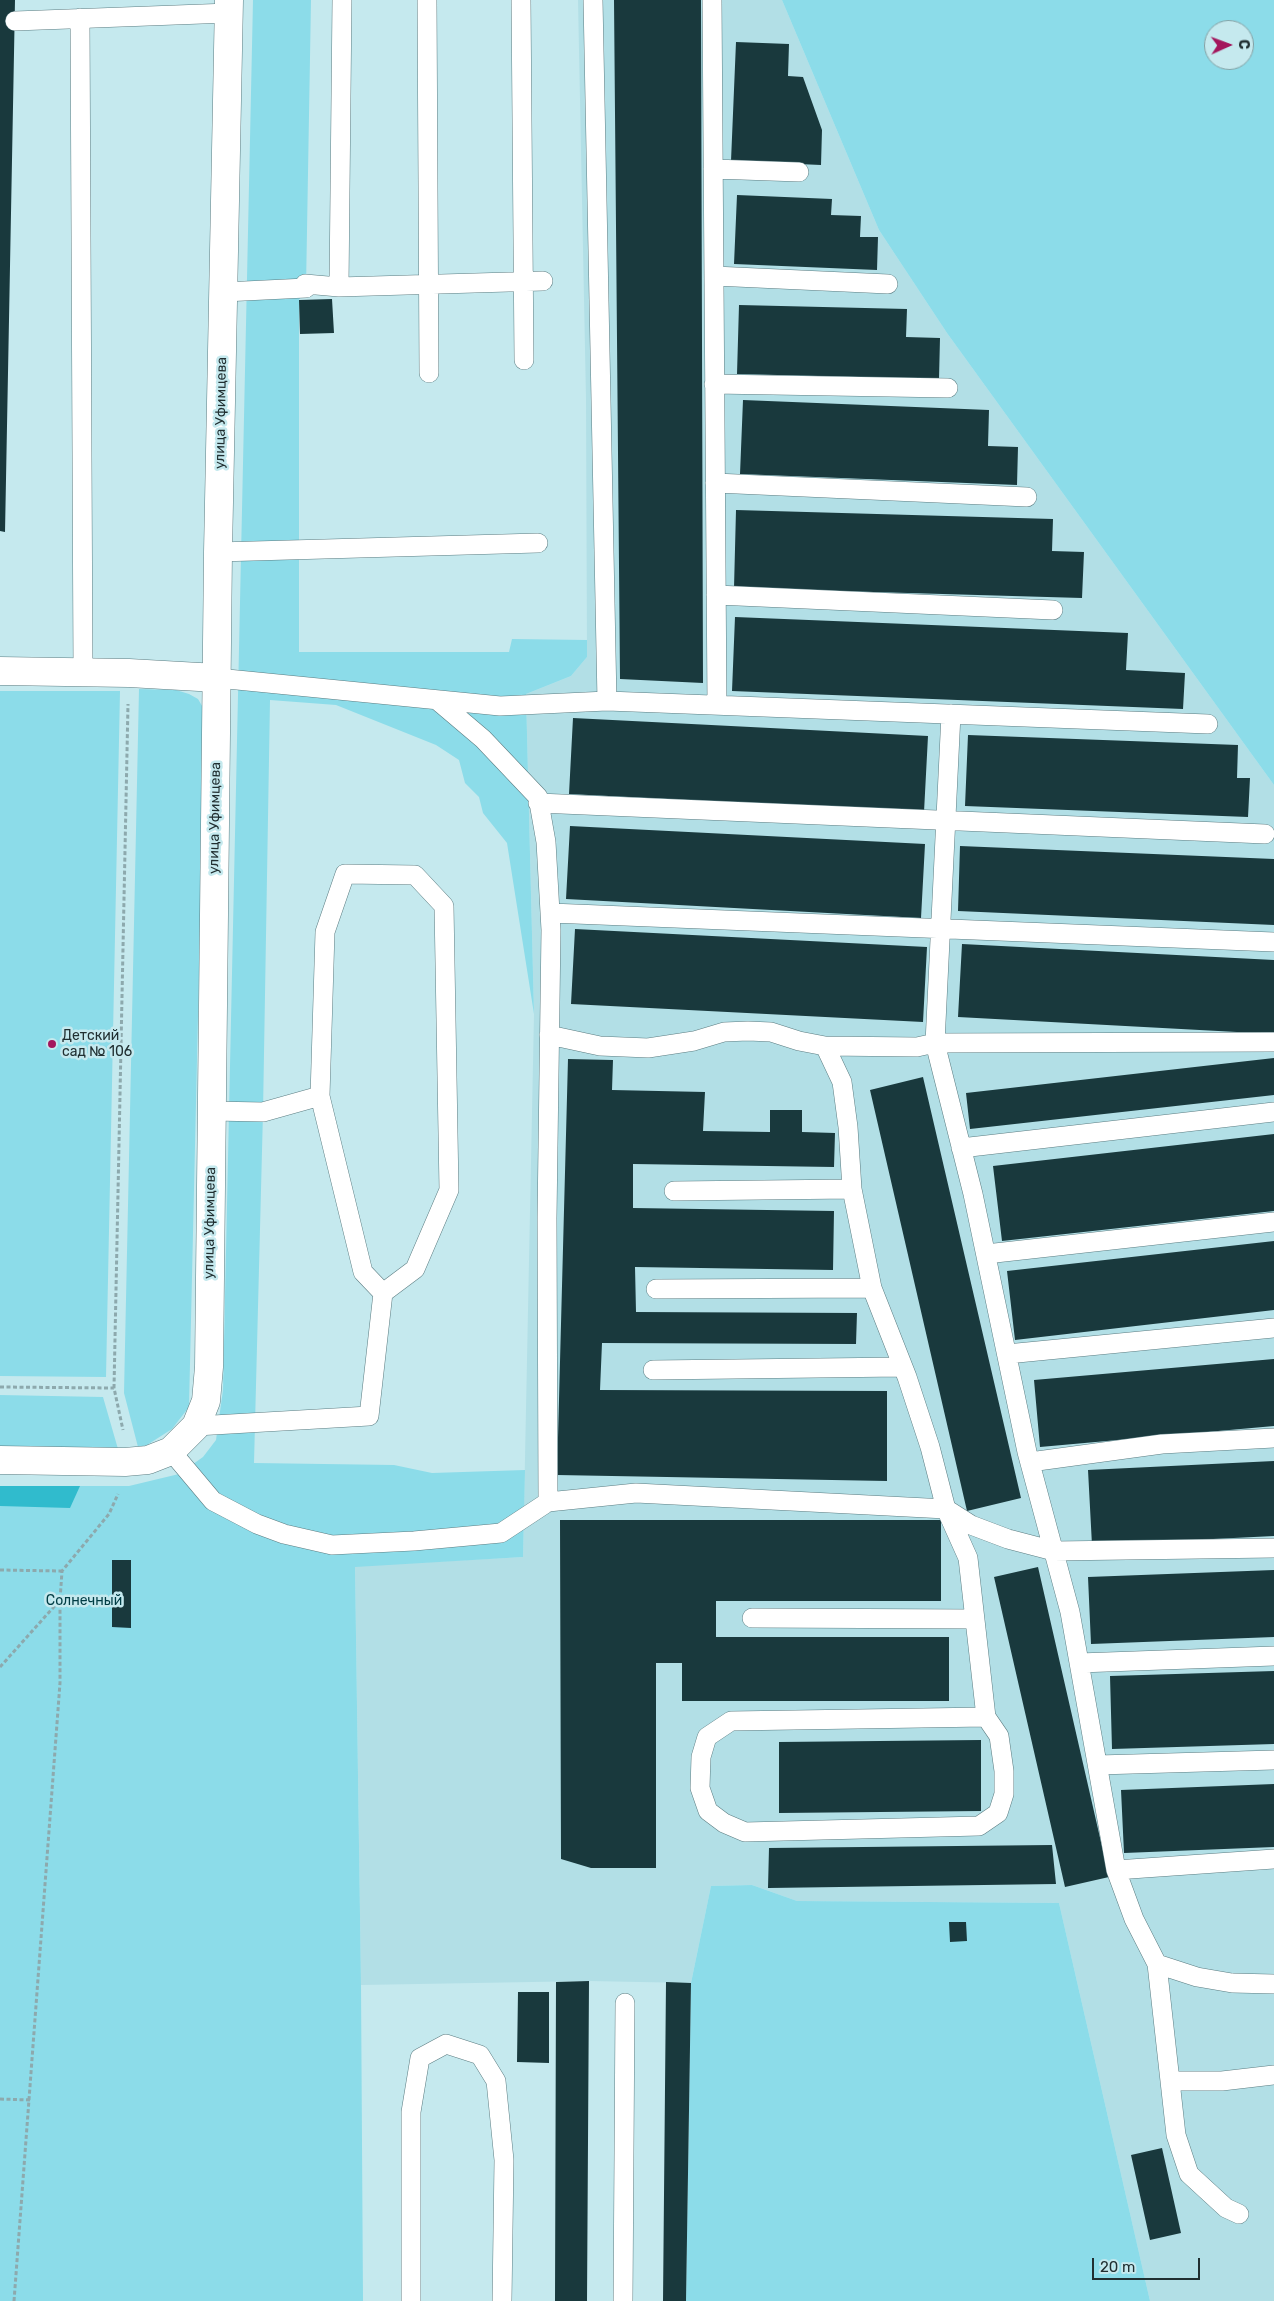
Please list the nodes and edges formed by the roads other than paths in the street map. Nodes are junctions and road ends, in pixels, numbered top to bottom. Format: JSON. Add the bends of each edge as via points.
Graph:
{"nodes":[{"id":1,"x":342,"y":0,"type":"edge"},
{"id":2,"x":427,"y":0,"type":"edge"},
{"id":3,"x":521,"y":0,"type":"edge"},
{"id":4,"x":593,"y":0,"type":"edge"},
{"id":5,"x":712,"y":0,"type":"edge"},
{"id":6,"x":229,"y":7,"type":"edge"},
{"id":7,"x":80,"y":18,"type":"junction"},
{"id":8,"x":15,"y":20,"type":"dead end"},
{"id":9,"x":713,"y":169,"type":"junction"},
{"id":10,"x":799,"y":172,"type":"dead end"},
{"id":11,"x":714,"y":276,"type":"junction"},
{"id":12,"x":544,"y":280,"type":"dead end"},
{"id":13,"x":523,"y":281,"type":"junction"},
{"id":14,"x":428,"y":284,"type":"junction"},
{"id":15,"x":888,"y":284,"type":"dead end"},
{"id":16,"x":339,"y":287,"type":"junction"},
{"id":17,"x":224,"y":292,"type":"junction"},
{"id":18,"x":524,"y":360,"type":"dead end"},
{"id":19,"x":429,"y":373,"type":"dead end"},
{"id":20,"x":714,"y":384,"type":"junction"},
{"id":21,"x":948,"y":388,"type":"dead end"},
{"id":22,"x":716,"y":483,"type":"junction"},
{"id":23,"x":1026,"y":497,"type":"dead end"},
{"id":24,"x":538,"y":543,"type":"dead end"},
{"id":25,"x":218,"y":552,"type":"junction"},
{"id":26,"x":716,"y":595,"type":"junction"},
{"id":27,"x":1053,"y":610,"type":"dead end"},
{"id":28,"x":0,"y":671,"type":"edge"},
{"id":29,"x":83,"y":672,"type":"junction"},
{"id":30,"x":217,"y":678,"type":"junction"},
{"id":31,"x":437,"y":700,"type":"junction"},
{"id":32,"x":607,"y":701,"type":"junction"},
{"id":33,"x":717,"y":705,"type":"junction"},
{"id":34,"x":951,"y":714,"type":"junction"},
{"id":35,"x":1208,"y":724,"type":"dead end"},
{"id":36,"x":538,"y":802,"type":"junction"},
{"id":37,"x":945,"y":820,"type":"junction"},
{"id":38,"x":1265,"y":834,"type":"dead end"},
{"id":39,"x":550,"y":913,"type":"junction"},
{"id":40,"x":940,"y":929,"type":"junction"},
{"id":41,"x":1274,"y":942,"type":"edge"},
{"id":42,"x":550,"y":1035,"type":"junction"},
{"id":43,"x":1273,"y":1042,"type":"dead end"},
{"id":44,"x":935,"y":1043,"type":"junction"},
{"id":45,"x":825,"y":1046,"type":"junction"},
{"id":46,"x":320,"y":1096,"type":"junction"},
{"id":47,"x":212,"y":1111,"type":"junction"},
{"id":48,"x":1274,"y":1112,"type":"edge"},
{"id":49,"x":960,"y":1148,"type":"junction"},
{"id":50,"x":852,"y":1189,"type":"junction"},
{"id":51,"x":674,"y":1190,"type":"dead end"},
{"id":52,"x":1274,"y":1222,"type":"edge"},
{"id":53,"x":986,"y":1254,"type":"junction"},
{"id":54,"x":872,"y":1288,"type":"junction"},
{"id":55,"x":656,"y":1289,"type":"dead end"},
{"id":56,"x":383,"y":1292,"type":"junction"},
{"id":57,"x":1274,"y":1328,"type":"edge"},
{"id":58,"x":1007,"y":1354,"type":"junction"},
{"id":59,"x":902,"y":1367,"type":"junction"},
{"id":60,"x":653,"y":1370,"type":"dead end"},
{"id":61,"x":196,"y":1426,"type":"junction"},
{"id":62,"x":1274,"y":1438,"type":"edge"},
{"id":63,"x":171,"y":1451,"type":"junction"},
{"id":64,"x":0,"y":1460,"type":"edge"},
{"id":65,"x":1030,"y":1462,"type":"junction"},
{"id":66,"x":548,"y":1502,"type":"junction"},
{"id":67,"x":946,"y":1509,"type":"junction"},
{"id":68,"x":1274,"y":1548,"type":"edge"},
{"id":69,"x":1054,"y":1551,"type":"junction"},
{"id":70,"x":752,"y":1618,"type":"dead end"},
{"id":71,"x":975,"y":1619,"type":"junction"},
{"id":72,"x":1274,"y":1656,"type":"edge"},
{"id":73,"x":1079,"y":1663,"type":"junction"},
{"id":74,"x":986,"y":1718,"type":"junction"},
{"id":75,"x":1274,"y":1760,"type":"edge"},
{"id":76,"x":1098,"y":1765,"type":"junction"},
{"id":77,"x":1274,"y":1859,"type":"edge"},
{"id":78,"x":1116,"y":1870,"type":"junction"},
{"id":79,"x":1157,"y":1964,"type":"junction"},
{"id":80,"x":1274,"y":1984,"type":"edge"},
{"id":81,"x":625,"y":2003,"type":"dead end"},
{"id":82,"x":1274,"y":2075,"type":"edge"},
{"id":83,"x":1171,"y":2081,"type":"junction"},
{"id":84,"x":1239,"y":2214,"type":"dead end"},
{"id":85,"x":411,"y":2301,"type":"edge"},
{"id":86,"x":502,"y":2301,"type":"edge"},
{"id":87,"x":623,"y":2301,"type":"edge"}],
"edges":[{"from":1,"to":16,"type":"lane"},
{"from":2,"to":14,"type":"lane"},
{"from":3,"to":13,"type":"lane"},
{"from":4,"to":32,"type":"lane"},
{"from":5,"to":9,"type":"lane"},
{"from":6,"to":7,"type":"lane"},
{"from":6,"to":17,"type":"street","name":"улица Уфимцева"},
{"from":7,"to":8,"type":"lane"},
{"from":7,"to":29,"type":"lane"},
{"from":9,"to":10,"type":"lane"},
{"from":9,"to":11,"type":"lane"},
{"from":11,"to":15,"type":"lane"},
{"from":11,"to":20,"type":"lane"},
{"from":12,"to":13,"type":"lane"},
{"from":13,"to":14,"type":"lane"},
{"from":13,"to":18,"type":"lane"},
{"from":14,"to":16,"type":"lane"},
{"from":14,"to":19,"type":"lane"},
{"from":16,"to":17,"type":"lane","via":[[305,284],[306,288]]},
{"from":17,"to":25,"type":"street","name":"улица Уфимцева"},
{"from":20,"to":21,"type":"lane"},
{"from":20,"to":22,"type":"lane"},
{"from":22,"to":23,"type":"lane"},
{"from":22,"to":26,"type":"lane"},
{"from":24,"to":25,"type":"lane"},
{"from":25,"to":30,"type":"street","name":"улица Уфимцева"},
{"from":26,"to":27,"type":"lane"},
{"from":26,"to":33,"type":"lane"},
{"from":28,"to":29,"type":"street"},
{"from":29,"to":30,"type":"street"},
{"from":30,"to":31,"type":"lane"},
{"from":30,"to":47,"type":"street","name":"улица Уфимцева"},
{"from":31,"to":32,"type":"lane","via":[[500,706]]},
{"from":31,"to":36,"type":"lane","via":[[483,739],[538,797]]},
{"from":32,"to":33,"type":"lane"},
{"from":33,"to":34,"type":"lane"},
{"from":34,"to":35,"type":"lane"},
{"from":34,"to":37,"type":"lane"},
{"from":36,"to":37,"type":"lane"},
{"from":36,"to":39,"type":"lane","via":[[546,842]]},
{"from":37,"to":38,"type":"lane"},
{"from":37,"to":40,"type":"lane"},
{"from":39,"to":40,"type":"lane"},
{"from":39,"to":42,"type":"lane"},
{"from":40,"to":41,"type":"lane"},
{"from":40,"to":44,"type":"lane"},
{"from":42,"to":45,"type":"lane","via":[[600,1046],[648,1048],[694,1041],[724,1032],[748,1031],[771,1032]]},
{"from":42,"to":66,"type":"lane"},
{"from":43,"to":44,"type":"lane"},
{"from":44,"to":45,"type":"lane","via":[[917,1047]]},
{"from":44,"to":49,"type":"lane"},
{"from":45,"to":50,"type":"lane","via":[[842,1082]]},
{"from":46,"to":47,"type":"lane","via":[[263,1112]]},
{"from":46,"to":56,"type":"lane","via":[[364,1272]]},
{"from":46,"to":56,"type":"lane","via":[[325,932],[345,874],[415,875],[444,906],[449,1190],[415,1269]]},
{"from":47,"to":61,"type":"street","name":"улица Уфимцева","via":[[209,1366],[206,1401]]},
{"from":48,"to":49,"type":"lane"},
{"from":49,"to":53,"type":"lane"},
{"from":50,"to":51,"type":"lane"},
{"from":50,"to":54,"type":"lane"},
{"from":52,"to":53,"type":"lane"},
{"from":53,"to":58,"type":"lane"},
{"from":54,"to":55,"type":"lane"},
{"from":54,"to":59,"type":"lane"},
{"from":56,"to":61,"type":"lane","via":[[369,1416]]},
{"from":57,"to":58,"type":"lane"},
{"from":58,"to":65,"type":"lane"},
{"from":59,"to":60,"type":"lane"},
{"from":59,"to":67,"type":"lane","via":[[930,1447]]},
{"from":61,"to":63,"type":"street","name":"улица Уфимцева"},
{"from":62,"to":65,"type":"lane","via":[[1162,1444]]},
{"from":63,"to":64,"type":"street","name":"улица Уфимцева","via":[[148,1460],[126,1462]]},
{"from":63,"to":66,"type":"lane","via":[[213,1501],[256,1524],[332,1545],[501,1532]]},
{"from":65,"to":69,"type":"lane"},
{"from":66,"to":67,"type":"lane","via":[[636,1494]]},
{"from":67,"to":69,"type":"lane","via":[[971,1525]]},
{"from":67,"to":71,"type":"lane","via":[[968,1558]]},
{"from":68,"to":69,"type":"lane"},
{"from":69,"to":73,"type":"lane"},
{"from":70,"to":71,"type":"lane"},
{"from":71,"to":74,"type":"lane"},
{"from":72,"to":73,"type":"lane"},
{"from":73,"to":76,"type":"lane"},
{"from":74,"to":74,"type":"lane","via":[[999,1736],[1004,1794],[998,1813],[979,1826],[745,1832],[724,1823],[708,1811],[700,1788],[701,1757],[707,1737],[731,1721]]},
{"from":75,"to":76,"type":"lane"},
{"from":76,"to":78,"type":"lane"},
{"from":77,"to":78,"type":"lane"},
{"from":78,"to":79,"type":"lane","via":[[1134,1919]]},
{"from":79,"to":80,"type":"lane","via":[[1197,1977]]},
{"from":79,"to":83,"type":"lane"},
{"from":81,"to":87,"type":"lane"},
{"from":82,"to":83,"type":"lane","via":[[1222,2081]]},
{"from":83,"to":84,"type":"lane","via":[[1176,2135],[1189,2174],[1226,2208]]},
{"from":85,"to":86,"type":"lane","via":[[411,2112],[420,2058],[446,2044],[480,2055],[496,2081],[504,2160]]}]}
